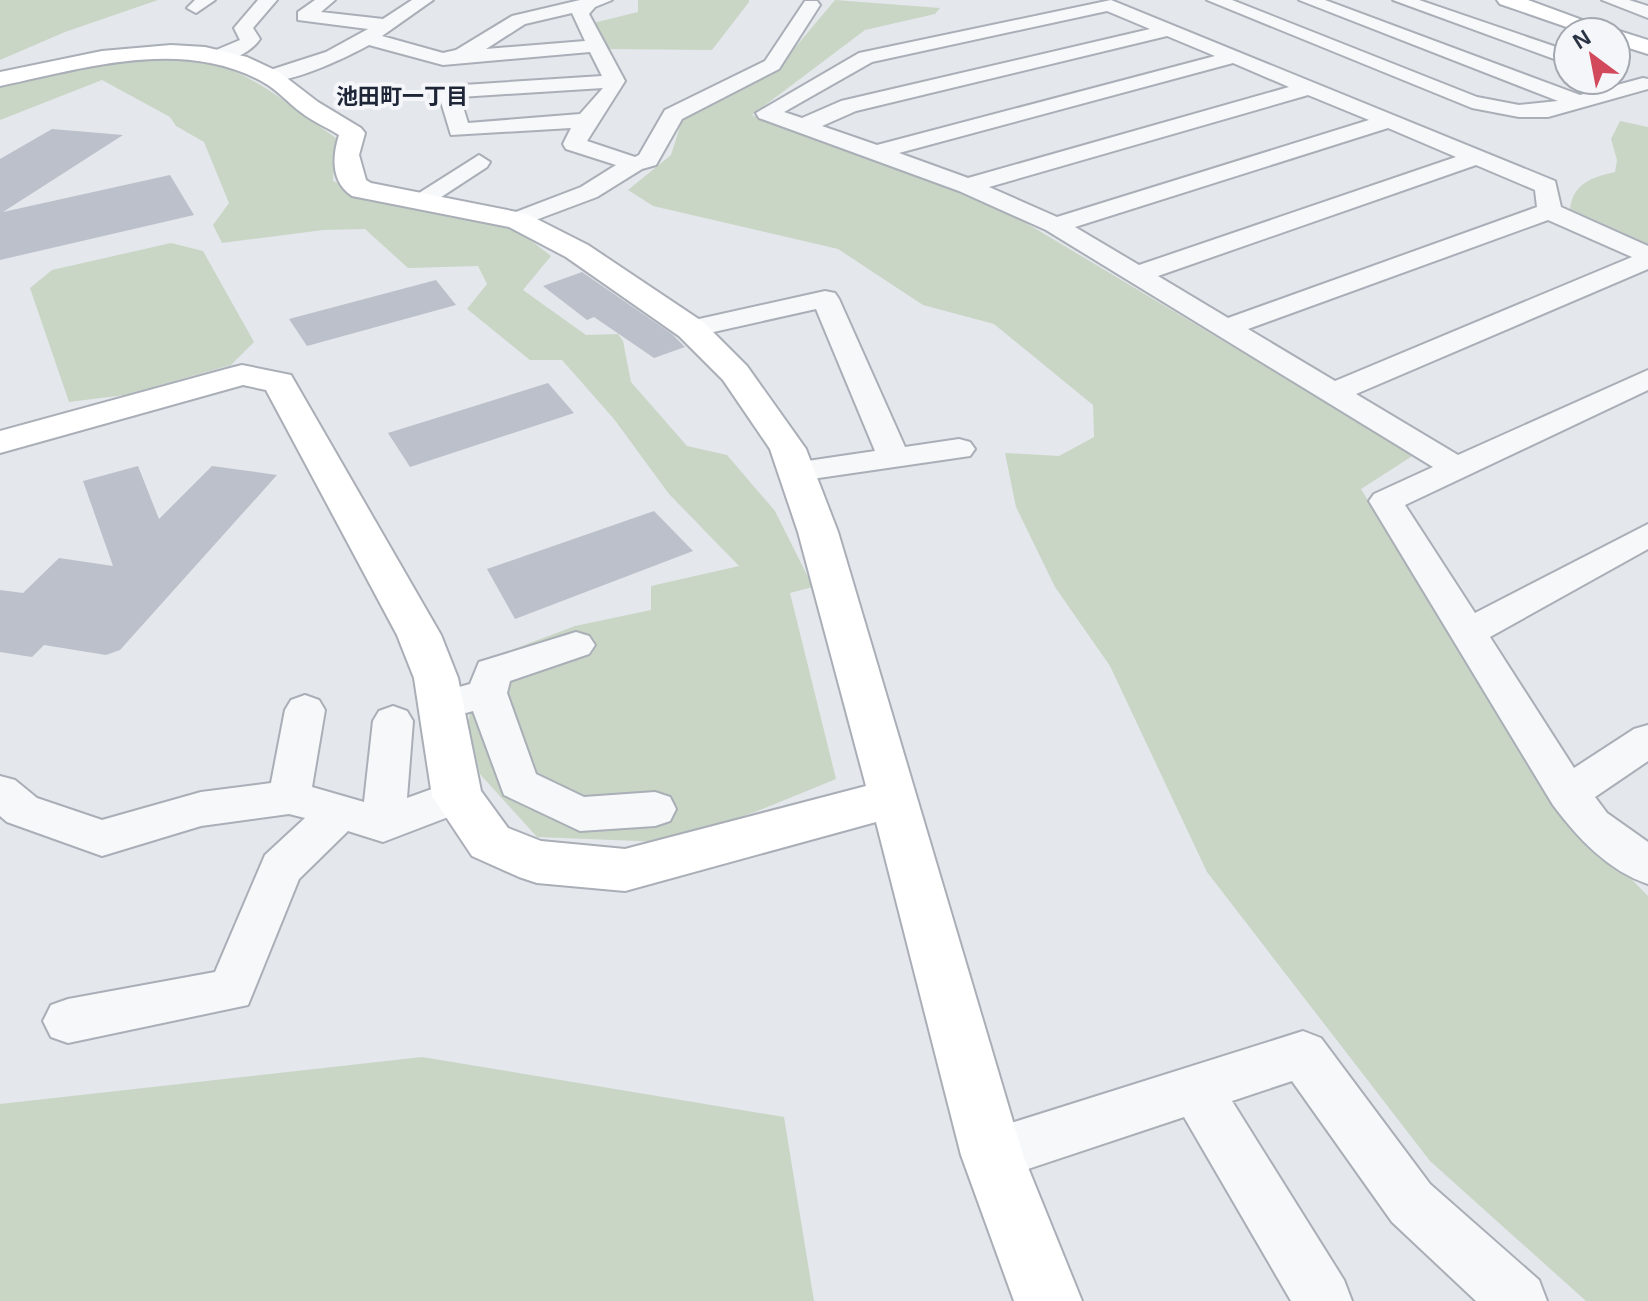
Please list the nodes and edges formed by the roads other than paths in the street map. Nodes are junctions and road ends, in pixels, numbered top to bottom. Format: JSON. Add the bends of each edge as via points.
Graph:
{"nodes":[{"id":1,"x":268,"y":0,"type":"edge"},
{"id":2,"x":326,"y":0,"type":"edge"},
{"id":3,"x":519,"y":0,"type":"edge"},
{"id":4,"x":1216,"y":0,"type":"edge"},
{"id":5,"x":1308,"y":0,"type":"edge"},
{"id":6,"x":1402,"y":0,"type":"edge"},
{"id":7,"x":1507,"y":0,"type":"edge"},
{"id":8,"x":1611,"y":0,"type":"edge"},
{"id":9,"x":391,"y":1,"type":"edge"},
{"id":10,"x":595,"y":1,"type":"edge"},
{"id":11,"x":421,"y":2,"type":"edge"},
{"id":12,"x":811,"y":5,"type":"dead end"},
{"id":13,"x":563,"y":7,"type":"junction"},
{"id":14,"x":1648,"y":12,"type":"edge"},
{"id":15,"x":1554,"y":16,"type":"edge"},
{"id":16,"x":387,"y":25,"type":"junction"},
{"id":17,"x":1168,"y":30,"type":"junction"},
{"id":18,"x":367,"y":38,"type":"junction"},
{"id":19,"x":597,"y":46,"type":"junction"},
{"id":20,"x":1552,"y":52,"type":"edge"},
{"id":21,"x":462,"y":55,"type":"junction"},
{"id":22,"x":216,"y":57,"type":"junction"},
{"id":23,"x":1234,"y":57,"type":"junction"},
{"id":24,"x":271,"y":76,"type":"junction"},
{"id":25,"x":0,"y":79,"type":"edge"},
{"id":26,"x":615,"y":81,"type":"junction"},
{"id":27,"x":1645,"y":83,"type":"edge"},
{"id":28,"x":1308,"y":88,"type":"junction"},
{"id":29,"x":1579,"y":102,"type":"junction"},
{"id":30,"x":586,"y":120,"type":"junction"},
{"id":31,"x":1389,"y":121,"type":"junction"},
{"id":32,"x":805,"y":125,"type":"junction"},
{"id":33,"x":875,"y":153,"type":"junction"},
{"id":34,"x":1477,"y":157,"type":"junction"},
{"id":35,"x":479,"y":162,"type":"dead end"},
{"id":36,"x":634,"y":164,"type":"junction"},
{"id":37,"x":967,"y":186,"type":"junction"},
{"id":38,"x":420,"y":200,"type":"junction"},
{"id":39,"x":1549,"y":211,"type":"junction"},
{"id":40,"x":517,"y":220,"type":"junction"},
{"id":41,"x":1055,"y":225,"type":"junction"},
{"id":42,"x":1648,"y":258,"type":"edge"},
{"id":43,"x":1137,"y":274,"type":"junction"},
{"id":44,"x":1225,"y":328,"type":"junction"},
{"id":45,"x":691,"y":329,"type":"junction"},
{"id":46,"x":1648,"y":379,"type":"edge"},
{"id":47,"x":1333,"y":393,"type":"junction"},
{"id":48,"x":0,"y":442,"type":"edge"},
{"id":49,"x":959,"y":449,"type":"dead end"},
{"id":50,"x":895,"y":459,"type":"junction"},
{"id":51,"x":1457,"y":468,"type":"junction"},
{"id":52,"x":798,"y":471,"type":"junction"},
{"id":53,"x":1648,"y":535,"type":"edge"},
{"id":54,"x":1468,"y":633,"type":"junction"},
{"id":55,"x":576,"y":645,"type":"dead end"},
{"id":56,"x":487,"y":693,"type":"junction"},
{"id":57,"x":441,"y":707,"type":"junction"},
{"id":58,"x":305,"y":710,"type":"dead end"},
{"id":59,"x":393,"y":721,"type":"dead end"},
{"id":60,"x":1648,"y":740,"type":"edge"},
{"id":61,"x":0,"y":792,"type":"edge"},
{"id":62,"x":1568,"y":793,"type":"junction"},
{"id":63,"x":457,"y":796,"type":"junction"},
{"id":64,"x":289,"y":797,"type":"junction"},
{"id":65,"x":893,"y":798,"type":"junction"},
{"id":66,"x":655,"y":809,"type":"dead end"},
{"id":67,"x":338,"y":814,"type":"junction"},
{"id":68,"x":383,"y":825,"type":"junction"},
{"id":69,"x":1648,"y":866,"type":"edge"},
{"id":70,"x":68,"y":1021,"type":"dead end"},
{"id":71,"x":1197,"y":1090,"type":"junction"},
{"id":72,"x":992,"y":1155,"type":"junction"},
{"id":73,"x":1048,"y":1301,"type":"edge"},
{"id":74,"x":1323,"y":1301,"type":"edge"},
{"id":75,"x":1518,"y":1301,"type":"edge"}],
"edges":[{"from":1,"to":22,"type":"street","via":[[243,28],[250,39],[247,44]]},
{"from":2,"to":16,"type":"street","via":[[305,16]]},
{"from":3,"to":13,"type":"street"},
{"from":4,"to":29,"type":"street","via":[[1472,102],[1519,111],[1548,111]]},
{"from":5,"to":29,"type":"street"},
{"from":6,"to":20,"type":"street"},
{"from":7,"to":15,"type":"street"},
{"from":8,"to":14,"type":"street"},
{"from":9,"to":11,"type":"street"},
{"from":10,"to":13,"type":"street"},
{"from":10,"to":19,"type":"street","via":[[580,14]]},
{"from":11,"to":16,"type":"street"},
{"from":12,"to":36,"type":"street","via":[[772,65],[673,115],[648,160]]},
{"from":13,"to":21,"type":"street","via":[[519,20]]},
{"from":16,"to":18,"type":"street"},
{"from":17,"to":23,"type":"street"},
{"from":17,"to":32,"type":"street","via":[[849,106]]},
{"from":17,"to":32,"type":"street","via":[[1109,5],[866,57],[767,113]]},
{"from":18,"to":21,"type":"street","via":[[434,58]]},
{"from":18,"to":24,"type":"street","via":[[333,56]]},
{"from":19,"to":21,"type":"street"},
{"from":19,"to":26,"type":"street"},
{"from":22,"to":24,"type":"street"},
{"from":22,"to":25,"type":"street","via":[[166,50],[136,53]]},
{"from":23,"to":28,"type":"street"},
{"from":23,"to":33,"type":"street"},
{"from":24,"to":38,"type":"street","via":[[352,133],[346,155],[353,184]]},
{"from":26,"to":30,"type":"street"},
{"from":26,"to":30,"type":"street","via":[[448,92],[459,130]]},
{"from":27,"to":29,"type":"street"},
{"from":28,"to":31,"type":"street"},
{"from":28,"to":37,"type":"street"},
{"from":30,"to":36,"type":"street","via":[[574,144]]},
{"from":31,"to":34,"type":"street"},
{"from":31,"to":41,"type":"street"},
{"from":32,"to":33,"type":"street"},
{"from":33,"to":37,"type":"street"},
{"from":34,"to":39,"type":"street","via":[[1547,186]]},
{"from":34,"to":43,"type":"street"},
{"from":35,"to":38,"type":"street"},
{"from":36,"to":40,"type":"street","via":[[589,192]]},
{"from":37,"to":41,"type":"street"},
{"from":38,"to":40,"type":"street"},
{"from":39,"to":42,"type":"street"},
{"from":39,"to":44,"type":"street"},
{"from":40,"to":45,"type":"street","via":[[577,251]]},
{"from":41,"to":43,"type":"street"},
{"from":42,"to":47,"type":"street"},
{"from":43,"to":44,"type":"street"},
{"from":44,"to":47,"type":"street"},
{"from":45,"to":50,"type":"street","via":[[825,299]]},
{"from":45,"to":52,"type":"street","via":[[761,407]]},
{"from":46,"to":51,"type":"street"},
{"from":47,"to":51,"type":"street"},
{"from":48,"to":57,"type":"street","via":[[242,375],[279,382],[419,635]]},
{"from":49,"to":50,"type":"street"},
{"from":50,"to":52,"type":"street"},
{"from":51,"to":54,"type":"street","via":[[1386,501]]},
{"from":52,"to":65,"type":"street"},
{"from":53,"to":54,"type":"street"},
{"from":54,"to":62,"type":"street"},
{"from":55,"to":56,"type":"street","via":[[493,672]]},
{"from":56,"to":57,"type":"street"},
{"from":56,"to":66,"type":"street","via":[[519,784],[580,814]]},
{"from":57,"to":63,"type":"street"},
{"from":58,"to":64,"type":"street"},
{"from":59,"to":68,"type":"street"},
{"from":60,"to":62,"type":"street"},
{"from":61,"to":64,"type":"street","via":[[22,810],[102,838],[201,809]]},
{"from":62,"to":69,"type":"street","via":[[1592,825]]},
{"from":63,"to":65,"type":"street","via":[[490,842],[537,862],[625,870]]},
{"from":63,"to":68,"type":"street"},
{"from":64,"to":67,"type":"street"},
{"from":65,"to":72,"type":"street"},
{"from":67,"to":68,"type":"street"},
{"from":67,"to":70,"type":"street","via":[[281,868],[231,990]]},
{"from":71,"to":72,"type":"street"},
{"from":71,"to":74,"type":"street"},
{"from":71,"to":75,"type":"street","via":[[1303,1054],[1411,1203]]},
{"from":72,"to":73,"type":"street"}]}
